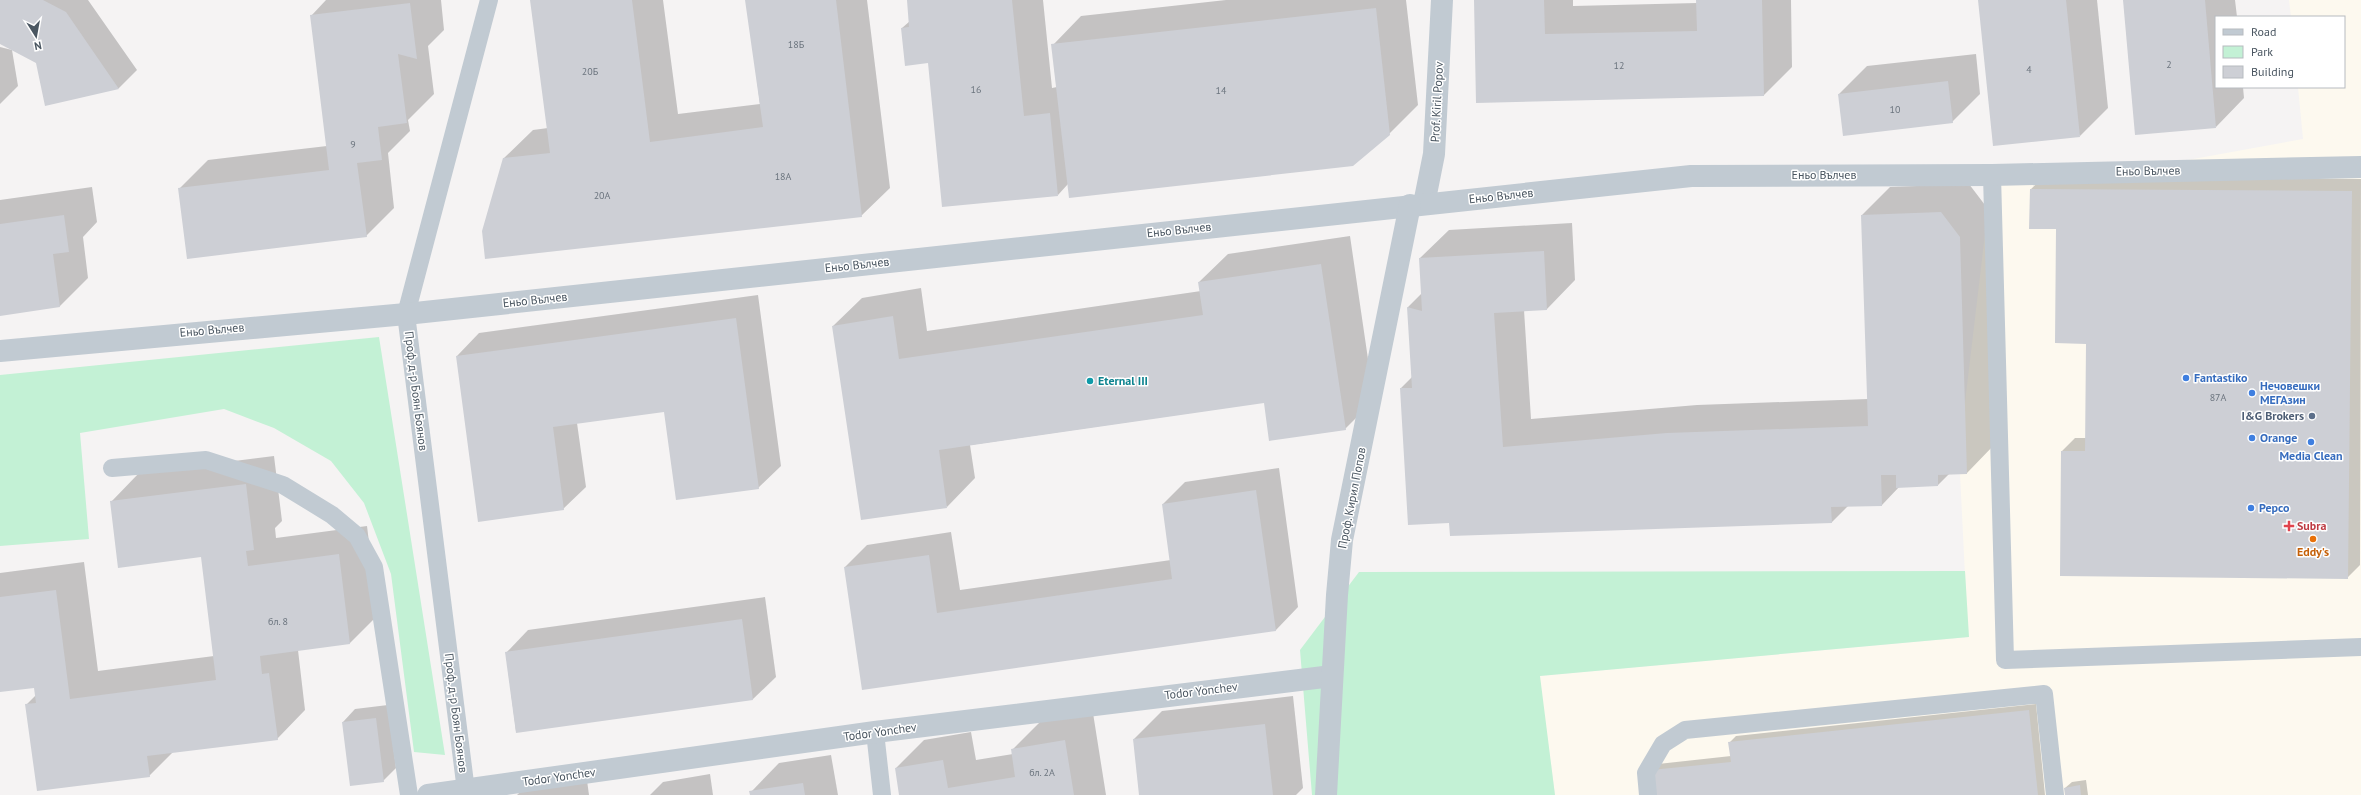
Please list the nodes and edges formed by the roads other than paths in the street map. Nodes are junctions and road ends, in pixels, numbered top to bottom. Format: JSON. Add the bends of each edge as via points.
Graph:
{"nodes":[{"id":1,"x":488,"y":0,"type":"edge"},
{"id":2,"x":1442,"y":0,"type":"edge"},
{"id":3,"x":2361,"y":167,"type":"edge"},
{"id":4,"x":1992,"y":175,"type":"junction"},
{"id":5,"x":1417,"y":204,"type":"junction"},
{"id":6,"x":406,"y":314,"type":"junction"},
{"id":7,"x":0,"y":351,"type":"edge"},
{"id":8,"x":112,"y":468,"type":"dead end"},
{"id":9,"x":2361,"y":647,"type":"edge"},
{"id":10,"x":1332,"y":676,"type":"junction"},
{"id":11,"x":875,"y":732,"type":"junction"},
{"id":12,"x":467,"y":793,"type":"edge"},
{"id":13,"x":408,"y":795,"type":"edge"},
{"id":14,"x":428,"y":795,"type":"edge"},
{"id":15,"x":882,"y":795,"type":"edge"},
{"id":16,"x":1326,"y":795,"type":"edge"},
{"id":17,"x":1648,"y":795,"type":"edge"},
{"id":18,"x":2055,"y":795,"type":"edge"}],
"edges":[{"from":1,"to":6,"type":"lane","name":"Проф. д-р Боян Боянов"},
{"from":2,"to":5,"type":"street","name":"Prof. Kiril Popov","via":[[1434,154]]},
{"from":3,"to":4,"type":"street","name":"Еньо Вълчев"},
{"from":4,"to":5,"type":"street","name":"Еньо Вълчев","via":[[1691,176]]},
{"from":4,"to":9,"type":"lane","via":[[2005,660]]},
{"from":5,"to":6,"type":"street","name":"Еньо Вълчев"},
{"from":5,"to":10,"type":"street","name":"Проф. Кирил Попов","via":[[1342,540]]},
{"from":6,"to":7,"type":"street","name":"Еньо Вълчев"},
{"from":6,"to":12,"type":"lane","name":"Проф. д-р Боян Боянов"},
{"from":8,"to":13,"type":"lane","via":[[206,460],[282,485],[332,515],[357,536],[374,567]]},
{"from":10,"to":11,"type":"street","name":"Todor Yonchev"},
{"from":10,"to":16,"type":"street","name":"Проф. Кирил Попов"},
{"from":11,"to":12,"type":"street","name":"Todor Yonchev"},
{"from":11,"to":15,"type":"lane"},
{"from":12,"to":14,"type":"street","name":"Todor Yonchev"},
{"from":17,"to":18,"type":"lane","via":[[1646,773],[1663,744],[1685,730],[2044,694]]}]}
